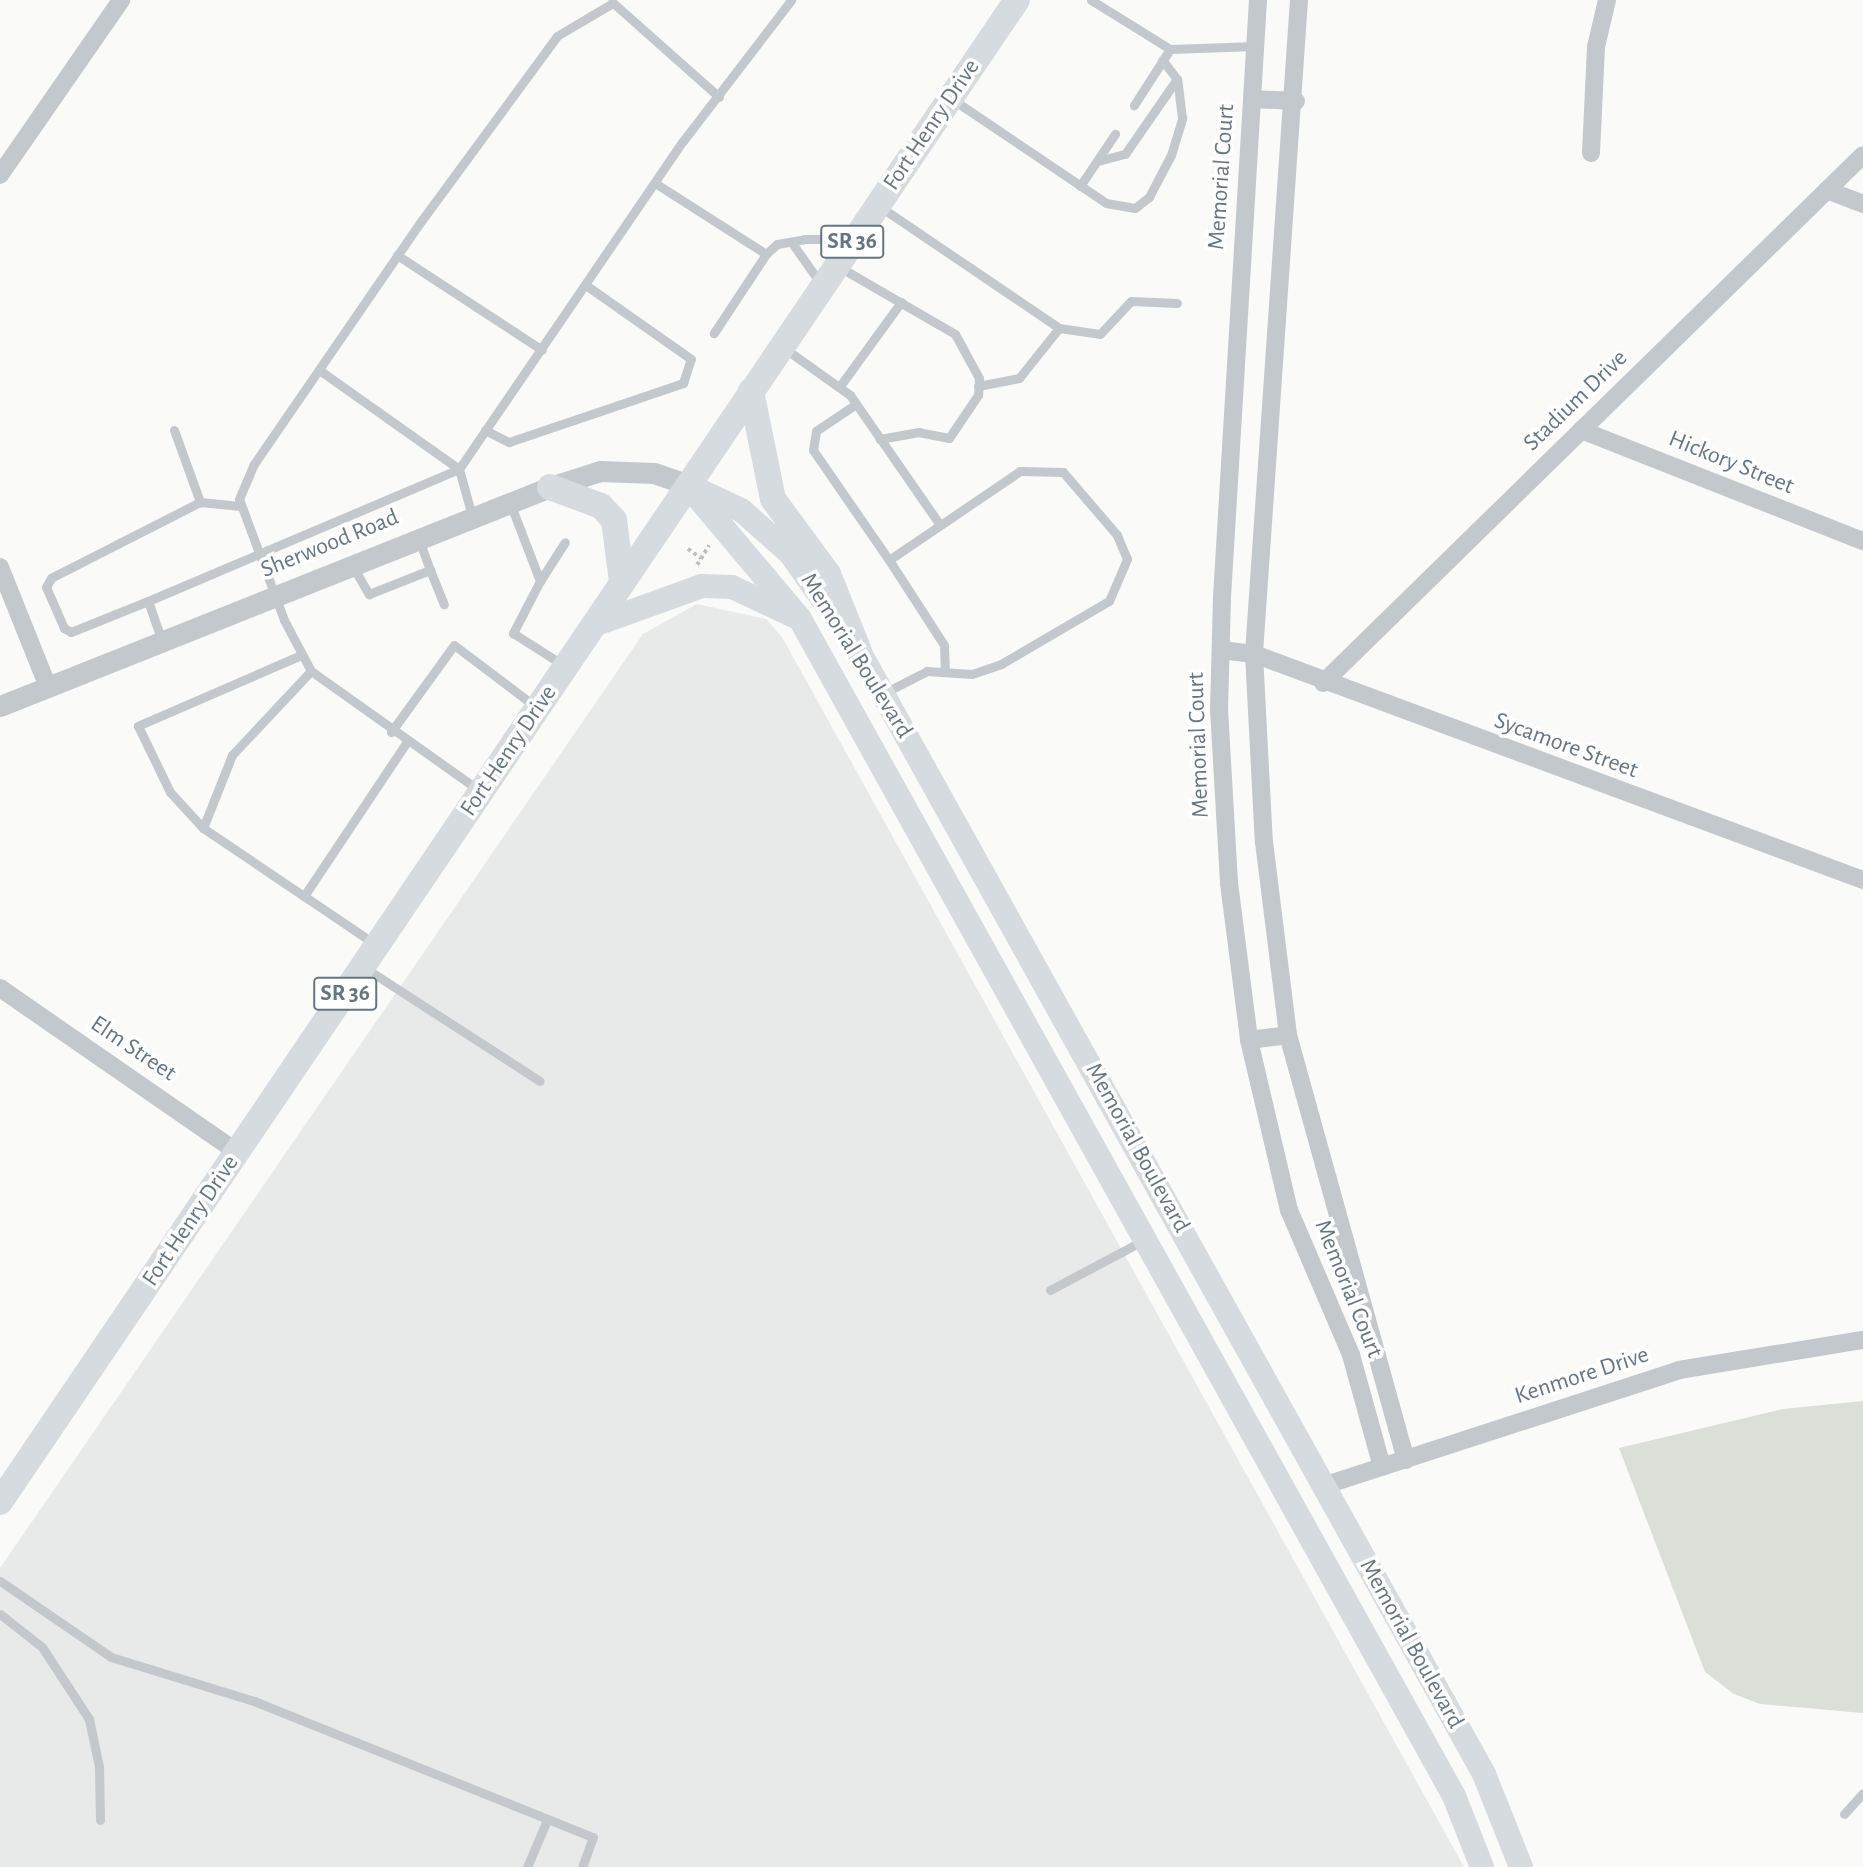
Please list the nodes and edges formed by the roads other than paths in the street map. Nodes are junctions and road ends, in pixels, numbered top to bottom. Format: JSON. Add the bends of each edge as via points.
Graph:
{"nodes":[{"id":1,"x":121,"y":0,"type":"edge"},
{"id":2,"x":791,"y":0,"type":"edge"},
{"id":3,"x":1017,"y":0,"type":"edge"},
{"id":4,"x":1091,"y":0,"type":"edge"},
{"id":5,"x":1258,"y":0,"type":"edge"},
{"id":6,"x":1299,"y":0,"type":"edge"},
{"id":7,"x":1607,"y":0,"type":"edge"},
{"id":8,"x":612,"y":2,"type":"edge"},
{"id":9,"x":1255,"y":46,"type":"junction"},
{"id":10,"x":1170,"y":49,"type":"junction"},
{"id":11,"x":1162,"y":60,"type":"junction"},
{"id":12,"x":1177,"y":79,"type":"junction"},
{"id":13,"x":719,"y":97,"type":"junction"},
{"id":14,"x":950,"y":98,"type":"junction"},
{"id":15,"x":1252,"y":99,"type":"junction"},
{"id":16,"x":1296,"y":101,"type":"junction"},
{"id":17,"x":1133,"y":105,"type":"dead end"},
{"id":18,"x":1115,"y":134,"type":"dead end"},
{"id":19,"x":1591,"y":153,"type":"dead end"},
{"id":20,"x":1863,"y":155,"type":"edge"},
{"id":21,"x":1098,"y":161,"type":"junction"},
{"id":22,"x":0,"y":175,"type":"edge"},
{"id":23,"x":655,"y":183,"type":"junction"},
{"id":24,"x":1080,"y":186,"type":"junction"},
{"id":25,"x":1827,"y":190,"type":"junction"},
{"id":26,"x":1863,"y":204,"type":"edge"},
{"id":27,"x":878,"y":205,"type":"junction"},
{"id":28,"x":855,"y":239,"type":"junction"},
{"id":29,"x":793,"y":243,"type":"junction"},
{"id":30,"x":766,"y":254,"type":"junction"},
{"id":31,"x":397,"y":255,"type":"junction"},
{"id":32,"x":830,"y":276,"type":"junction"},
{"id":33,"x":587,"y":286,"type":"junction"},
{"id":34,"x":901,"y":302,"type":"junction"},
{"id":35,"x":1177,"y":303,"type":"dead end"},
{"id":36,"x":1059,"y":328,"type":"junction"},
{"id":37,"x":714,"y":333,"type":"dead end"},
{"id":38,"x":782,"y":346,"type":"junction"},
{"id":39,"x":542,"y":350,"type":"junction"},
{"id":40,"x":319,"y":370,"type":"junction"},
{"id":41,"x":840,"y":386,"type":"junction"},
{"id":42,"x":978,"y":386,"type":"junction"},
{"id":43,"x":751,"y":391,"type":"junction"},
{"id":44,"x":856,"y":404,"type":"junction"},
{"id":45,"x":174,"y":430,"type":"dead end"},
{"id":46,"x":485,"y":430,"type":"junction"},
{"id":47,"x":1581,"y":430,"type":"junction"},
{"id":48,"x":880,"y":439,"type":"junction"},
{"id":49,"x":459,"y":469,"type":"junction"},
{"id":50,"x":688,"y":485,"type":"junction"},
{"id":51,"x":550,"y":487,"type":"junction"},
{"id":52,"x":200,"y":502,"type":"junction"},
{"id":53,"x":510,"y":502,"type":"junction"},
{"id":54,"x":240,"y":506,"type":"junction"},
{"id":55,"x":472,"y":516,"type":"junction"},
{"id":56,"x":940,"y":525,"type":"junction"},
{"id":57,"x":418,"y":537,"type":"junction"},
{"id":58,"x":1863,"y":541,"type":"edge"},
{"id":59,"x":565,"y":542,"type":"dead end"},
{"id":60,"x":257,"y":550,"type":"junction"},
{"id":61,"x":889,"y":560,"type":"junction"},
{"id":62,"x":351,"y":564,"type":"junction"},
{"id":63,"x":0,"y":568,"type":"edge"},
{"id":64,"x":430,"y":570,"type":"junction"},
{"id":65,"x":540,"y":581,"type":"junction"},
{"id":66,"x":622,"y":582,"type":"junction"},
{"id":67,"x":274,"y":596,"type":"junction"},
{"id":68,"x":148,"y":601,"type":"junction"},
{"id":69,"x":444,"y":604,"type":"dead end"},
{"id":70,"x":800,"y":619,"type":"junction"},
{"id":71,"x":594,"y":625,"type":"junction"},
{"id":72,"x":163,"y":641,"type":"junction"},
{"id":73,"x":1221,"y":650,"type":"junction"},
{"id":74,"x":859,"y":651,"type":"junction"},
{"id":75,"x":1254,"y":654,"type":"junction"},
{"id":76,"x":301,"y":656,"type":"junction"},
{"id":77,"x":566,"y":666,"type":"junction"},
{"id":78,"x":946,"y":670,"type":"junction"},
{"id":79,"x":311,"y":671,"type":"junction"},
{"id":80,"x":1323,"y":683,"type":"junction"},
{"id":81,"x":48,"y":687,"type":"junction"},
{"id":82,"x":882,"y":693,"type":"junction"},
{"id":83,"x":0,"y":706,"type":"edge"},
{"id":84,"x":538,"y":708,"type":"junction"},
{"id":85,"x":391,"y":732,"type":"junction"},
{"id":86,"x":406,"y":743,"type":"junction"},
{"id":87,"x":481,"y":792,"type":"junction"},
{"id":88,"x":203,"y":828,"type":"junction"},
{"id":89,"x":1863,"y":880,"type":"edge"},
{"id":90,"x":304,"y":896,"type":"junction"},
{"id":91,"x":371,"y":957,"type":"junction"},
{"id":92,"x":0,"y":988,"type":"edge"},
{"id":93,"x":1289,"y":1035,"type":"junction"},
{"id":94,"x":1249,"y":1040,"type":"junction"},
{"id":95,"x":540,"y":1081,"type":"dead end"},
{"id":96,"x":237,"y":1152,"type":"junction"},
{"id":97,"x":1177,"y":1219,"type":"junction"},
{"id":98,"x":1144,"y":1240,"type":"junction"},
{"id":99,"x":1050,"y":1290,"type":"dead end"},
{"id":100,"x":1863,"y":1340,"type":"edge"},
{"id":101,"x":1406,"y":1460,"type":"junction"},
{"id":102,"x":1382,"y":1467,"type":"junction"},
{"id":103,"x":1322,"y":1486,"type":"junction"},
{"id":104,"x":1290,"y":1496,"type":"junction"},
{"id":105,"x":0,"y":1502,"type":"edge"},
{"id":106,"x":0,"y":1581,"type":"edge"},
{"id":107,"x":0,"y":1614,"type":"edge"},
{"id":108,"x":1863,"y":1793,"type":"edge"},
{"id":109,"x":1844,"y":1814,"type":"dead end"},
{"id":110,"x":100,"y":1820,"type":"dead end"},
{"id":111,"x":547,"y":1820,"type":"junction"},
{"id":112,"x":527,"y":1867,"type":"edge"},
{"id":113,"x":582,"y":1867,"type":"edge"},
{"id":114,"x":1482,"y":1867,"type":"edge"},
{"id":115,"x":1521,"y":1867,"type":"edge"}],
"edges":[{"from":1,"to":22,"type":"street"},
{"from":2,"to":13,"type":"lane"},
{"from":3,"to":14,"type":"main road","name":"Fort Henry Drive","number":"SR 36"},
{"from":4,"to":10,"type":"lane"},
{"from":5,"to":9,"type":"street","name":"Memorial Court"},
{"from":6,"to":16,"type":"street","name":"Memorial Court"},
{"from":7,"to":19,"type":"street","via":[[1596,47]]},
{"from":8,"to":13,"type":"lane"},
{"from":8,"to":31,"type":"lane","via":[[557,36]]},
{"from":9,"to":10,"type":"lane"},
{"from":9,"to":15,"type":"street","name":"Memorial Court"},
{"from":10,"to":11,"type":"lane"},
{"from":11,"to":12,"type":"lane"},
{"from":11,"to":17,"type":"lane"},
{"from":12,"to":21,"type":"lane","via":[[1125,154]]},
{"from":12,"to":24,"type":"lane","via":[[1182,118],[1149,197],[1135,208],[1106,203]]},
{"from":13,"to":23,"type":"lane"},
{"from":14,"to":24,"type":"lane"},
{"from":14,"to":27,"type":"main road","name":"Fort Henry Drive","number":"SR 36"},
{"from":15,"to":16,"type":"street"},
{"from":15,"to":73,"type":"street","name":"Memorial Court"},
{"from":16,"to":75,"type":"street","name":"Memorial Court"},
{"from":18,"to":21,"type":"lane"},
{"from":20,"to":25,"type":"street","name":"Stadium Drive"},
{"from":21,"to":24,"type":"lane"},
{"from":23,"to":30,"type":"lane"},
{"from":23,"to":33,"type":"lane"},
{"from":25,"to":26,"type":"street"},
{"from":25,"to":47,"type":"street","name":"Stadium Drive"},
{"from":27,"to":28,"type":"main road","name":"Fort Henry Drive","number":"SR 36"},
{"from":27,"to":36,"type":"lane"},
{"from":28,"to":29,"type":"lane"},
{"from":28,"to":32,"type":"main road","name":"Fort Henry Drive","number":"SR 36"},
{"from":29,"to":30,"type":"lane","via":[[777,244]]},
{"from":29,"to":32,"type":"lane"},
{"from":30,"to":37,"type":"lane"},
{"from":31,"to":39,"type":"lane"},
{"from":31,"to":40,"type":"lane"},
{"from":32,"to":34,"type":"lane"},
{"from":32,"to":38,"type":"main road","name":"Fort Henry Drive","number":"SR 36"},
{"from":33,"to":39,"type":"lane"},
{"from":33,"to":46,"type":"lane","via":[[691,359],[683,383],[509,442]]},
{"from":34,"to":41,"type":"lane"},
{"from":34,"to":42,"type":"lane","via":[[955,334],[973,358]]},
{"from":35,"to":36,"type":"lane","via":[[1131,301],[1100,334]]},
{"from":36,"to":42,"type":"lane","via":[[1018,378]]},
{"from":38,"to":41,"type":"lane"},
{"from":38,"to":43,"type":"main road","name":"Fort Henry Drive","number":"SR 36"},
{"from":39,"to":46,"type":"lane"},
{"from":40,"to":49,"type":"lane"},
{"from":40,"to":54,"type":"lane","via":[[254,464]]},
{"from":41,"to":44,"type":"lane"},
{"from":42,"to":48,"type":"lane","via":[[949,438],[919,432]]},
{"from":43,"to":50,"type":"main road","name":"Fort Henry Drive","number":"SR 36"},
{"from":43,"to":74,"type":"main road","via":[[773,499],[828,574]]},
{"from":44,"to":48,"type":"lane"},
{"from":44,"to":61,"type":"lane","via":[[816,431],[813,450]]},
{"from":45,"to":52,"type":"lane"},
{"from":46,"to":49,"type":"lane"},
{"from":47,"to":58,"type":"street","name":"Hickory Street"},
{"from":47,"to":80,"type":"street","name":"Stadium Drive"},
{"from":48,"to":56,"type":"lane"},
{"from":49,"to":55,"type":"lane"},
{"from":49,"to":60,"type":"lane"},
{"from":50,"to":51,"type":"street","name":"Sherwood Road","via":[[654,473],[600,471]]},
{"from":50,"to":66,"type":"main road","name":"Fort Henry Drive","number":"SR 36"},
{"from":50,"to":70,"type":"main road","name":"Memorial Boulevard"},
{"from":50,"to":74,"type":"main road","name":"Memorial Boulevard","via":[[741,510],[790,552]]},
{"from":51,"to":53,"type":"street","name":"Sherwood Road"},
{"from":51,"to":66,"type":"main road","via":[[594,502],[614,520]]},
{"from":52,"to":54,"type":"lane"},
{"from":52,"to":68,"type":"lane","via":[[51,578],[47,587],[71,632]]},
{"from":53,"to":55,"type":"street","name":"Sherwood Road"},
{"from":53,"to":65,"type":"lane"},
{"from":54,"to":60,"type":"lane"},
{"from":55,"to":57,"type":"street","name":"Sherwood Road"},
{"from":56,"to":61,"type":"lane"},
{"from":56,"to":78,"type":"lane","via":[[1020,471],[1043,467],[1079,483],[1118,535],[1127,559],[1120,587],[1084,618],[1000,664],[972,674]]},
{"from":57,"to":62,"type":"street","name":"Sherwood Road"},
{"from":57,"to":64,"type":"lane"},
{"from":59,"to":65,"type":"lane"},
{"from":60,"to":67,"type":"lane"},
{"from":60,"to":68,"type":"lane"},
{"from":61,"to":78,"type":"lane","via":[[944,645]]},
{"from":62,"to":64,"type":"lane","via":[[369,594]]},
{"from":62,"to":67,"type":"street","name":"Sherwood Road"},
{"from":63,"to":81,"type":"street"},
{"from":64,"to":69,"type":"lane"},
{"from":65,"to":77,"type":"lane","via":[[513,633]]},
{"from":66,"to":71,"type":"main road","name":"Fort Henry Drive","number":"SR 36"},
{"from":67,"to":72,"type":"street","name":"Sherwood Road"},
{"from":67,"to":76,"type":"lane"},
{"from":68,"to":72,"type":"lane"},
{"from":70,"to":71,"type":"main road","via":[[732,587],[702,586]]},
{"from":70,"to":98,"type":"main road","name":"Memorial Boulevard"},
{"from":71,"to":77,"type":"main road","name":"Fort Henry Drive","number":"SR 36"},
{"from":72,"to":81,"type":"street","name":"Sherwood Road"},
{"from":73,"to":75,"type":"street","name":"Sycamore Street"},
{"from":73,"to":94,"type":"street","name":"Memorial Court","via":[[1229,883]]},
{"from":74,"to":82,"type":"main road","name":"Memorial Boulevard"},
{"from":75,"to":80,"type":"street","name":"Sycamore Street"},
{"from":75,"to":93,"type":"street","name":"Memorial Court","via":[[1264,842]]},
{"from":76,"to":79,"type":"lane"},
{"from":76,"to":88,"type":"lane","via":[[138,726],[170,792]]},
{"from":77,"to":84,"type":"main road","name":"Fort Henry Drive","number":"SR 36"},
{"from":78,"to":82,"type":"lane","via":[[927,671]]},
{"from":79,"to":85,"type":"lane"},
{"from":79,"to":88,"type":"lane","via":[[232,755]]},
{"from":80,"to":89,"type":"street","name":"Sycamore Street"},
{"from":81,"to":83,"type":"street","name":"Sherwood Road"},
{"from":82,"to":97,"type":"main road","name":"Memorial Boulevard"},
{"from":84,"to":85,"type":"lane","via":[[454,645]]},
{"from":84,"to":87,"type":"main road","name":"Fort Henry Drive","number":"SR 36"},
{"from":85,"to":86,"type":"lane"},
{"from":86,"to":87,"type":"lane"},
{"from":86,"to":90,"type":"lane"},
{"from":87,"to":91,"type":"main road","name":"Fort Henry Drive","number":"SR 36"},
{"from":88,"to":90,"type":"lane"},
{"from":90,"to":91,"type":"lane"},
{"from":91,"to":95,"type":"lane"},
{"from":91,"to":96,"type":"main road","name":"Fort Henry Drive","number":"SR 36"},
{"from":92,"to":96,"type":"street","name":"Elm Street"},
{"from":93,"to":94,"type":"street"},
{"from":93,"to":101,"type":"street","name":"Memorial Court"},
{"from":94,"to":102,"type":"street","name":"Memorial Court","via":[[1289,1210],[1351,1355]]},
{"from":96,"to":105,"type":"main road","name":"Fort Henry Drive","number":"SR 36"},
{"from":97,"to":98,"type":"main road"},
{"from":97,"to":103,"type":"main road","name":"Memorial Boulevard"},
{"from":98,"to":99,"type":"lane"},
{"from":98,"to":104,"type":"main road","name":"Memorial Boulevard"},
{"from":100,"to":101,"type":"street","name":"Kenmore Drive","via":[[1679,1370]]},
{"from":101,"to":102,"type":"street","name":"Kenmore Drive"},
{"from":102,"to":103,"type":"street","name":"Kenmore Drive"},
{"from":103,"to":104,"type":"main road"},
{"from":103,"to":115,"type":"main road","name":"Memorial Boulevard","via":[[1484,1774]]},
{"from":104,"to":114,"type":"main road","name":"Memorial Boulevard","via":[[1454,1796]]},
{"from":106,"to":111,"type":"lane","via":[[111,1657],[254,1701]]},
{"from":107,"to":110,"type":"lane","via":[[42,1647],[89,1719],[99,1767]]},
{"from":108,"to":109,"type":"lane"},
{"from":111,"to":112,"type":"lane"},
{"from":111,"to":113,"type":"lane","via":[[593,1837]]}]}
